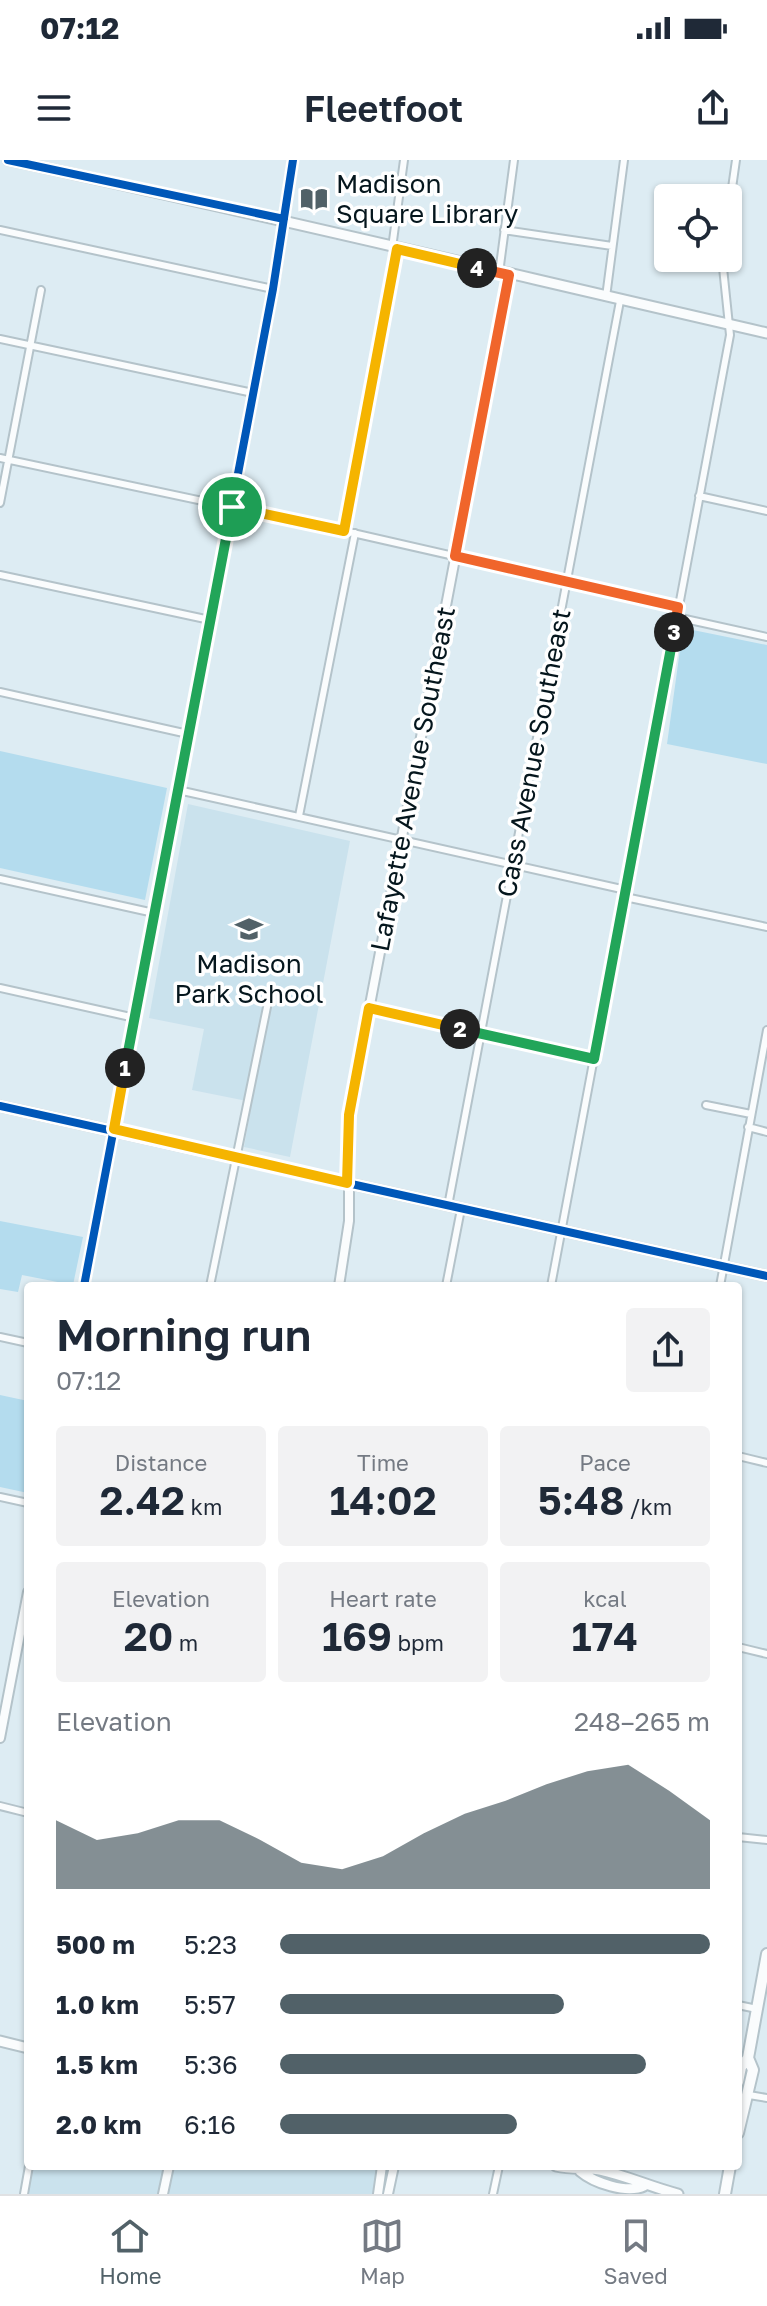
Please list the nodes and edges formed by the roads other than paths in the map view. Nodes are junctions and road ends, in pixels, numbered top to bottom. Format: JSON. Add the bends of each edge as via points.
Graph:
{"nodes":[{"id":1,"x":8,"y":160,"type":"edge"},
{"id":2,"x":293,"y":160,"type":"edge"},
{"id":3,"x":404,"y":160,"type":"edge"},
{"id":4,"x":514,"y":160,"type":"edge"},
{"id":5,"x":624,"y":160,"type":"edge"},
{"id":6,"x":736,"y":160,"type":"edge"},
{"id":7,"x":733,"y":184,"type":"edge"},
{"id":8,"x":284,"y":219,"type":"junction"},
{"id":9,"x":0,"y":230,"type":"edge"},
{"id":10,"x":504,"y":230,"type":"junction"},
{"id":11,"x":612,"y":246,"type":"junction"},
{"id":12,"x":395,"y":248,"type":"junction"},
{"id":13,"x":724,"y":272,"type":"edge"},
{"id":14,"x":504,"y":274,"type":"junction"},
{"id":15,"x":273,"y":289,"type":"junction"},
{"id":16,"x":41,"y":290,"type":"dead end"},
{"id":17,"x":606,"y":297,"type":"junction"},
{"id":18,"x":620,"y":301,"type":"junction"},
{"id":19,"x":730,"y":326,"type":"junction"},
{"id":20,"x":767,"y":333,"type":"edge"},
{"id":21,"x":0,"y":339,"type":"edge"},
{"id":22,"x":29,"y":346,"type":"junction"},
{"id":23,"x":253,"y":393,"type":"junction"},
{"id":24,"x":4,"y":459,"type":"edge"},
{"id":25,"x":699,"y":496,"type":"junction"},
{"id":26,"x":0,"y":503,"type":"edge"},
{"id":27,"x":232,"y":507,"type":"junction"},
{"id":28,"x":767,"y":511,"type":"edge"},
{"id":29,"x":344,"y":531,"type":"junction"},
{"id":30,"x":355,"y":533,"type":"junction"},
{"id":31,"x":455,"y":556,"type":"junction"},
{"id":32,"x":0,"y":575,"type":"edge"},
{"id":33,"x":566,"y":583,"type":"junction"},
{"id":34,"x":678,"y":607,"type":"junction"},
{"id":35,"x":676,"y":617,"type":"junction"},
{"id":36,"x":210,"y":620,"type":"junction"},
{"id":37,"x":767,"y":637,"type":"edge"},
{"id":38,"x":0,"y":692,"type":"edge"},
{"id":39,"x":188,"y":734,"type":"junction"},
{"id":40,"x":178,"y":790,"type":"junction"},
{"id":41,"x":299,"y":816,"type":"junction"},
{"id":42,"x":401,"y":841,"type":"junction"},
{"id":43,"x":513,"y":864,"type":"junction"},
{"id":44,"x":0,"y":879,"type":"edge"},
{"id":45,"x":626,"y":894,"type":"junction"},
{"id":46,"x":154,"y":913,"type":"junction"},
{"id":47,"x":767,"y":927,"type":"edge"},
{"id":48,"x":0,"y":988,"type":"edge"},
{"id":49,"x":267,"y":1007,"type":"dead end"},
{"id":50,"x":369,"y":1008,"type":"junction"},
{"id":51,"x":135,"y":1018,"type":"junction"},
{"id":52,"x":767,"y":1030,"type":"edge"},
{"id":53,"x":481,"y":1034,"type":"junction"},
{"id":54,"x":594,"y":1059,"type":"junction"},
{"id":55,"x":706,"y":1105,"type":"dead end"},
{"id":56,"x":0,"y":1106,"type":"edge"},
{"id":57,"x":751,"y":1114,"type":"junction"},
{"id":58,"x":748,"y":1127,"type":"junction"},
{"id":59,"x":114,"y":1129,"type":"junction"},
{"id":60,"x":767,"y":1132,"type":"edge"},
{"id":61,"x":235,"y":1158,"type":"junction"},
{"id":62,"x":347,"y":1183,"type":"junction"},
{"id":63,"x":448,"y":1206,"type":"junction"},
{"id":64,"x":461,"y":1209,"type":"junction"},
{"id":65,"x":562,"y":1229,"type":"junction"},
{"id":66,"x":724,"y":1266,"type":"junction"},
{"id":67,"x":767,"y":1276,"type":"edge"},
{"id":68,"x":85,"y":1282,"type":"edge"},
{"id":69,"x":211,"y":1282,"type":"edge"},
{"id":70,"x":340,"y":1282,"type":"edge"},
{"id":71,"x":447,"y":1282,"type":"edge"},
{"id":72,"x":552,"y":1282,"type":"edge"},
{"id":73,"x":721,"y":1282,"type":"edge"},
{"id":74,"x":0,"y":1337,"type":"edge"},
{"id":75,"x":24,"y":1342,"type":"edge"},
{"id":76,"x":742,"y":1457,"type":"edge"},
{"id":77,"x":767,"y":1463,"type":"edge"},
{"id":78,"x":0,"y":1497,"type":"edge"},
{"id":79,"x":24,"y":1502,"type":"edge"},
{"id":80,"x":24,"y":1613,"type":"edge"},
{"id":81,"x":742,"y":1648,"type":"edge"},
{"id":82,"x":767,"y":1654,"type":"edge"},
{"id":83,"x":0,"y":1738,"type":"edge"},
{"id":84,"x":0,"y":1806,"type":"edge"},
{"id":85,"x":24,"y":1812,"type":"edge"},
{"id":86,"x":742,"y":1837,"type":"edge"},
{"id":87,"x":767,"y":1840,"type":"edge"},
{"id":88,"x":767,"y":1954,"type":"edge"},
{"id":89,"x":765,"y":1981,"type":"edge"},
{"id":90,"x":742,"y":2006,"type":"edge"},
{"id":91,"x":757,"y":2009,"type":"junction"},
{"id":92,"x":0,"y":2041,"type":"edge"},
{"id":93,"x":24,"y":2047,"type":"edge"},
{"id":94,"x":748,"y":2058,"type":"junction"},
{"id":95,"x":742,"y":2066,"type":"edge"},
{"id":96,"x":749,"y":2095,"type":"junction"},
{"id":97,"x":767,"y":2098,"type":"edge"},
{"id":98,"x":742,"y":2119,"type":"edge"},
{"id":99,"x":28,"y":2170,"type":"edge"},
{"id":100,"x":168,"y":2170,"type":"edge"},
{"id":101,"x":381,"y":2170,"type":"edge"},
{"id":102,"x":393,"y":2170,"type":"edge"},
{"id":103,"x":498,"y":2170,"type":"edge"},
{"id":104,"x":575,"y":2170,"type":"edge"},
{"id":105,"x":584,"y":2170,"type":"edge"},
{"id":106,"x":616,"y":2170,"type":"edge"},
{"id":107,"x":729,"y":2170,"type":"edge"},
{"id":108,"x":580,"y":2171,"type":"junction"},
{"id":109,"x":644,"y":2186,"type":"junction"},
{"id":110,"x":24,"y":2194,"type":"edge"},
{"id":111,"x":163,"y":2194,"type":"edge"},
{"id":112,"x":378,"y":2194,"type":"edge"},
{"id":113,"x":388,"y":2194,"type":"edge"},
{"id":114,"x":493,"y":2194,"type":"edge"},
{"id":115,"x":678,"y":2194,"type":"edge"},
{"id":116,"x":725,"y":2194,"type":"edge"}],
"edges":[{"from":1,"to":8,"type":"main road"},
{"from":2,"to":8,"type":"street"},
{"from":3,"to":12,"type":"street"},
{"from":4,"to":10,"type":"street","name":"Lafayette Avenue Southeast"},
{"from":5,"to":11,"type":"street"},
{"from":6,"to":7,"type":"street"},
{"from":8,"to":12,"type":"main road"},
{"from":8,"to":15,"type":"street"},
{"from":9,"to":15,"type":"street"},
{"from":10,"to":11,"type":"street"},
{"from":10,"to":14,"type":"street","name":"Lafayette Avenue Southeast"},
{"from":11,"to":17,"type":"street"},
{"from":12,"to":14,"type":"main road"},
{"from":12,"to":29,"type":"street"},
{"from":13,"to":19,"type":"street"},
{"from":14,"to":17,"type":"main road"},
{"from":14,"to":31,"type":"street","name":"Lafayette Avenue Southeast"},
{"from":15,"to":23,"type":"street"},
{"from":16,"to":22,"type":"street"},
{"from":17,"to":18,"type":"main road"},
{"from":18,"to":19,"type":"main road"},
{"from":18,"to":33,"type":"street","name":"Cass Avenue Southeast"},
{"from":19,"to":20,"type":"main road"},
{"from":19,"to":25,"type":"street"},
{"from":21,"to":22,"type":"street"},
{"from":22,"to":23,"type":"street"},
{"from":22,"to":24,"type":"street"},
{"from":23,"to":27,"type":"street"},
{"from":24,"to":26,"type":"street"},
{"from":24,"to":27,"type":"street"},
{"from":25,"to":28,"type":"street"},
{"from":25,"to":34,"type":"street"},
{"from":27,"to":29,"type":"street"},
{"from":27,"to":36,"type":"street"},
{"from":29,"to":30,"type":"street"},
{"from":30,"to":31,"type":"street"},
{"from":30,"to":41,"type":"street"},
{"from":31,"to":33,"type":"street"},
{"from":31,"to":42,"type":"street","name":"Lafayette Avenue Southeast"},
{"from":32,"to":36,"type":"street"},
{"from":33,"to":34,"type":"street"},
{"from":33,"to":43,"type":"street","name":"Cass Avenue Southeast"},
{"from":34,"to":35,"type":"street"},
{"from":35,"to":37,"type":"street"},
{"from":35,"to":45,"type":"street"},
{"from":36,"to":39,"type":"street"},
{"from":38,"to":39,"type":"street"},
{"from":39,"to":40,"type":"street"},
{"from":40,"to":41,"type":"street"},
{"from":40,"to":46,"type":"street"},
{"from":41,"to":42,"type":"street"},
{"from":42,"to":43,"type":"street"},
{"from":42,"to":50,"type":"street","name":"Lafayette Avenue Southeast"},
{"from":43,"to":45,"type":"street"},
{"from":43,"to":53,"type":"street","name":"Cass Avenue Southeast"},
{"from":44,"to":46,"type":"street"},
{"from":45,"to":47,"type":"street"},
{"from":45,"to":54,"type":"street"},
{"from":46,"to":51,"type":"street"},
{"from":48,"to":51,"type":"street"},
{"from":49,"to":61,"type":"street"},
{"from":50,"to":53,"type":"street"},
{"from":50,"to":62,"type":"street","name":"Lafayette Avenue Southeast","via":[[349,1115]]},
{"from":51,"to":59,"type":"street"},
{"from":52,"to":57,"type":"street"},
{"from":53,"to":54,"type":"street"},
{"from":53,"to":63,"type":"street","name":"Cass Avenue Southeast"},
{"from":54,"to":65,"type":"street"},
{"from":55,"to":57,"type":"street"},
{"from":56,"to":59,"type":"main road"},
{"from":57,"to":58,"type":"street"},
{"from":58,"to":60,"type":"street"},
{"from":58,"to":66,"type":"street"},
{"from":59,"to":61,"type":"main road"},
{"from":59,"to":68,"type":"street"},
{"from":61,"to":62,"type":"main road"},
{"from":61,"to":69,"type":"street"},
{"from":62,"to":63,"type":"main road"},
{"from":62,"to":70,"type":"street","name":"Lafayette Avenue Southeast","via":[[349,1221]]},
{"from":63,"to":64,"type":"main road"},
{"from":64,"to":65,"type":"main road"},
{"from":64,"to":71,"type":"street"},
{"from":65,"to":66,"type":"main road"},
{"from":65,"to":72,"type":"street"},
{"from":66,"to":67,"type":"main road"},
{"from":66,"to":73,"type":"street"},
{"from":74,"to":75,"type":"street"},
{"from":76,"to":77,"type":"street"},
{"from":78,"to":79,"type":"street"},
{"from":80,"to":83,"type":"street"},
{"from":81,"to":82,"type":"street"},
{"from":84,"to":85,"type":"street"},
{"from":86,"to":87,"type":"street"},
{"from":88,"to":89,"type":"main road"},
{"from":89,"to":91,"type":"main road"},
{"from":90,"to":91,"type":"street"},
{"from":91,"to":94,"type":"main road"},
{"from":92,"to":93,"type":"main road"},
{"from":94,"to":95,"type":"main road"},
{"from":94,"to":96,"type":"main road","via":[[753,2070]]},
{"from":96,"to":97,"type":"street"},
{"from":96,"to":98,"type":"main road"},
{"from":99,"to":110,"type":"street"},
{"from":100,"to":111,"type":"street"},
{"from":101,"to":112,"type":"street"},
{"from":102,"to":113,"type":"street"},
{"from":103,"to":114,"type":"street"},
{"from":104,"to":108,"type":"main road"},
{"from":105,"to":108,"type":"main road"},
{"from":106,"to":109,"type":"main road"},
{"from":107,"to":116,"type":"main road"},
{"from":108,"to":109,"type":"main road","via":[[589,2179],[635,2190]]},
{"from":109,"to":115,"type":"main road"}]}
